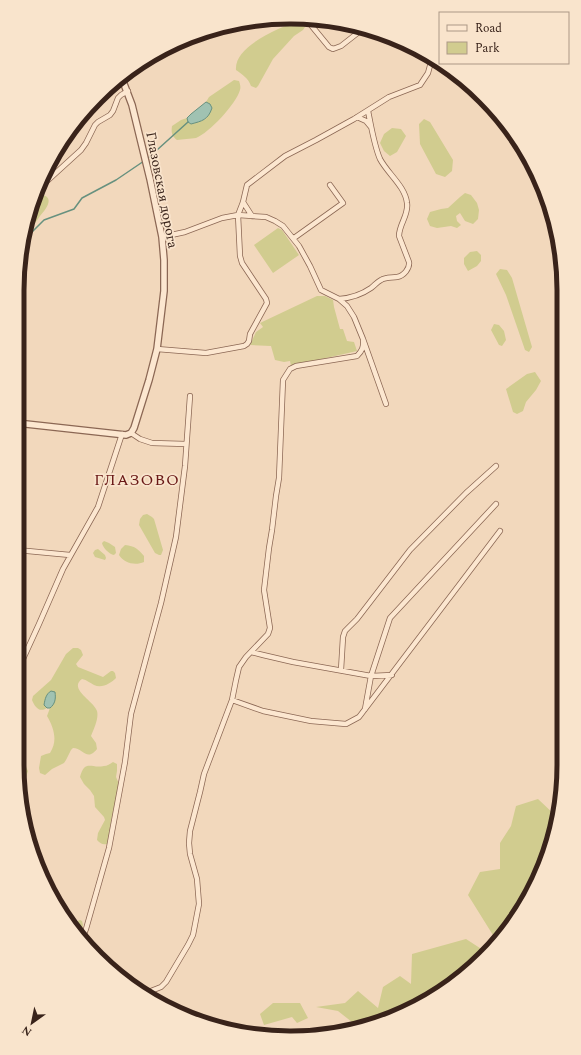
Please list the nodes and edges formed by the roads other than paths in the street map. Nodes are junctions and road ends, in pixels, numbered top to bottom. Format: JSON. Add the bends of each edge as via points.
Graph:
{"nodes":[{"id":1,"x":311,"y":25,"type":"edge"},
{"id":2,"x":358,"y":33,"type":"edge"},
{"id":3,"x":431,"y":64,"type":"edge"},
{"id":4,"x":124,"y":83,"type":"edge"},
{"id":5,"x":128,"y":92,"type":"junction"},
{"id":6,"x":368,"y":111,"type":"junction"},
{"id":7,"x":357,"y":117,"type":"junction"},
{"id":8,"x":371,"y":127,"type":"junction"},
{"id":9,"x":48,"y":180,"type":"edge"},
{"id":10,"x":330,"y":185,"type":"dead end"},
{"id":11,"x":243,"y":202,"type":"junction"},
{"id":12,"x":238,"y":215,"type":"junction"},
{"id":13,"x":252,"y":216,"type":"junction"},
{"id":14,"x":162,"y":237,"type":"junction"},
{"id":15,"x":294,"y":238,"type":"junction"},
{"id":16,"x":339,"y":299,"type":"junction"},
{"id":17,"x":363,"y":339,"type":"junction"},
{"id":18,"x":157,"y":349,"type":"junction"},
{"id":19,"x":190,"y":396,"type":"dead end"},
{"id":20,"x":386,"y":404,"type":"dead end"},
{"id":21,"x":24,"y":424,"type":"edge"},
{"id":22,"x":131,"y":433,"type":"junction"},
{"id":23,"x":122,"y":434,"type":"junction"},
{"id":24,"x":186,"y":444,"type":"junction"},
{"id":25,"x":496,"y":466,"type":"dead end"},
{"id":26,"x":496,"y":504,"type":"dead end"},
{"id":27,"x":500,"y":531,"type":"dead end"},
{"id":28,"x":24,"y":551,"type":"edge"},
{"id":29,"x":70,"y":555,"type":"junction"},
{"id":30,"x":251,"y":652,"type":"junction"},
{"id":31,"x":24,"y":657,"type":"edge"},
{"id":32,"x":341,"y":670,"type":"junction"},
{"id":33,"x":392,"y":675,"type":"junction"},
{"id":34,"x":371,"y":676,"type":"junction"},
{"id":35,"x":232,"y":700,"type":"junction"},
{"id":36,"x":365,"y":710,"type":"junction"},
{"id":37,"x":84,"y":933,"type":"edge"},
{"id":38,"x":150,"y":991,"type":"edge"}],
"edges":[{"from":1,"to":2,"type":"street","via":[[328,47],[333,49]]},
{"from":3,"to":6,"type":"street","via":[[420,85],[389,97]]},
{"from":4,"to":5,"type":"street","name":"Глазовская дорога"},
{"from":5,"to":9,"type":"street","via":[[118,98],[110,115],[95,125],[81,150]]},
{"from":5,"to":14,"type":"street","name":"Глазовская дорога"},
{"from":6,"to":7,"type":"street"},
{"from":6,"to":8,"type":"street"},
{"from":7,"to":8,"type":"street"},
{"from":7,"to":11,"type":"street","via":[[285,156],[246,185]]},
{"from":8,"to":16,"type":"street","via":[[380,157],[402,189],[407,201],[408,208],[399,236],[410,266],[398,277],[384,278],[354,297]]},
{"from":10,"to":15,"type":"street","via":[[343,203]]},
{"from":11,"to":12,"type":"street"},
{"from":11,"to":13,"type":"street"},
{"from":12,"to":13,"type":"street"},
{"from":12,"to":14,"type":"street"},
{"from":12,"to":18,"type":"street","via":[[242,263],[268,303],[250,334],[249,341],[244,346],[206,353]]},
{"from":13,"to":15,"type":"street","via":[[275,221]]},
{"from":14,"to":18,"type":"street","name":"Глазовская дорога","via":[[164,291]]},
{"from":15,"to":16,"type":"street","via":[[321,290]]},
{"from":16,"to":17,"type":"street","via":[[354,317]]},
{"from":17,"to":20,"type":"street"},
{"from":17,"to":30,"type":"street","via":[[364,346],[357,356],[296,366],[283,380],[279,478],[264,590],[270,628],[268,634]]},
{"from":18,"to":22,"type":"street","name":"Глазовская дорога"},
{"from":19,"to":24,"type":"street"},
{"from":21,"to":23,"type":"street"},
{"from":22,"to":23,"type":"street"},
{"from":22,"to":24,"type":"street","via":[[152,443]]},
{"from":23,"to":29,"type":"street","via":[[98,507]]},
{"from":24,"to":37,"type":"street","via":[[176,537],[131,714],[109,848]]},
{"from":25,"to":32,"type":"street","via":[[410,550],[345,631]]},
{"from":26,"to":34,"type":"street","via":[[390,618]]},
{"from":27,"to":33,"type":"street"},
{"from":28,"to":29,"type":"street"},
{"from":29,"to":31,"type":"street"},
{"from":30,"to":32,"type":"street"},
{"from":30,"to":35,"type":"street","via":[[239,667]]},
{"from":32,"to":34,"type":"street"},
{"from":33,"to":34,"type":"street"},
{"from":33,"to":36,"type":"street"},
{"from":34,"to":36,"type":"street"},
{"from":35,"to":36,"type":"street","via":[[263,711],[311,722],[346,724],[359,717]]},
{"from":35,"to":38,"type":"street","via":[[204,774],[190,831],[190,854],[198,879],[199,892],[193,935],[166,982]]}]}
